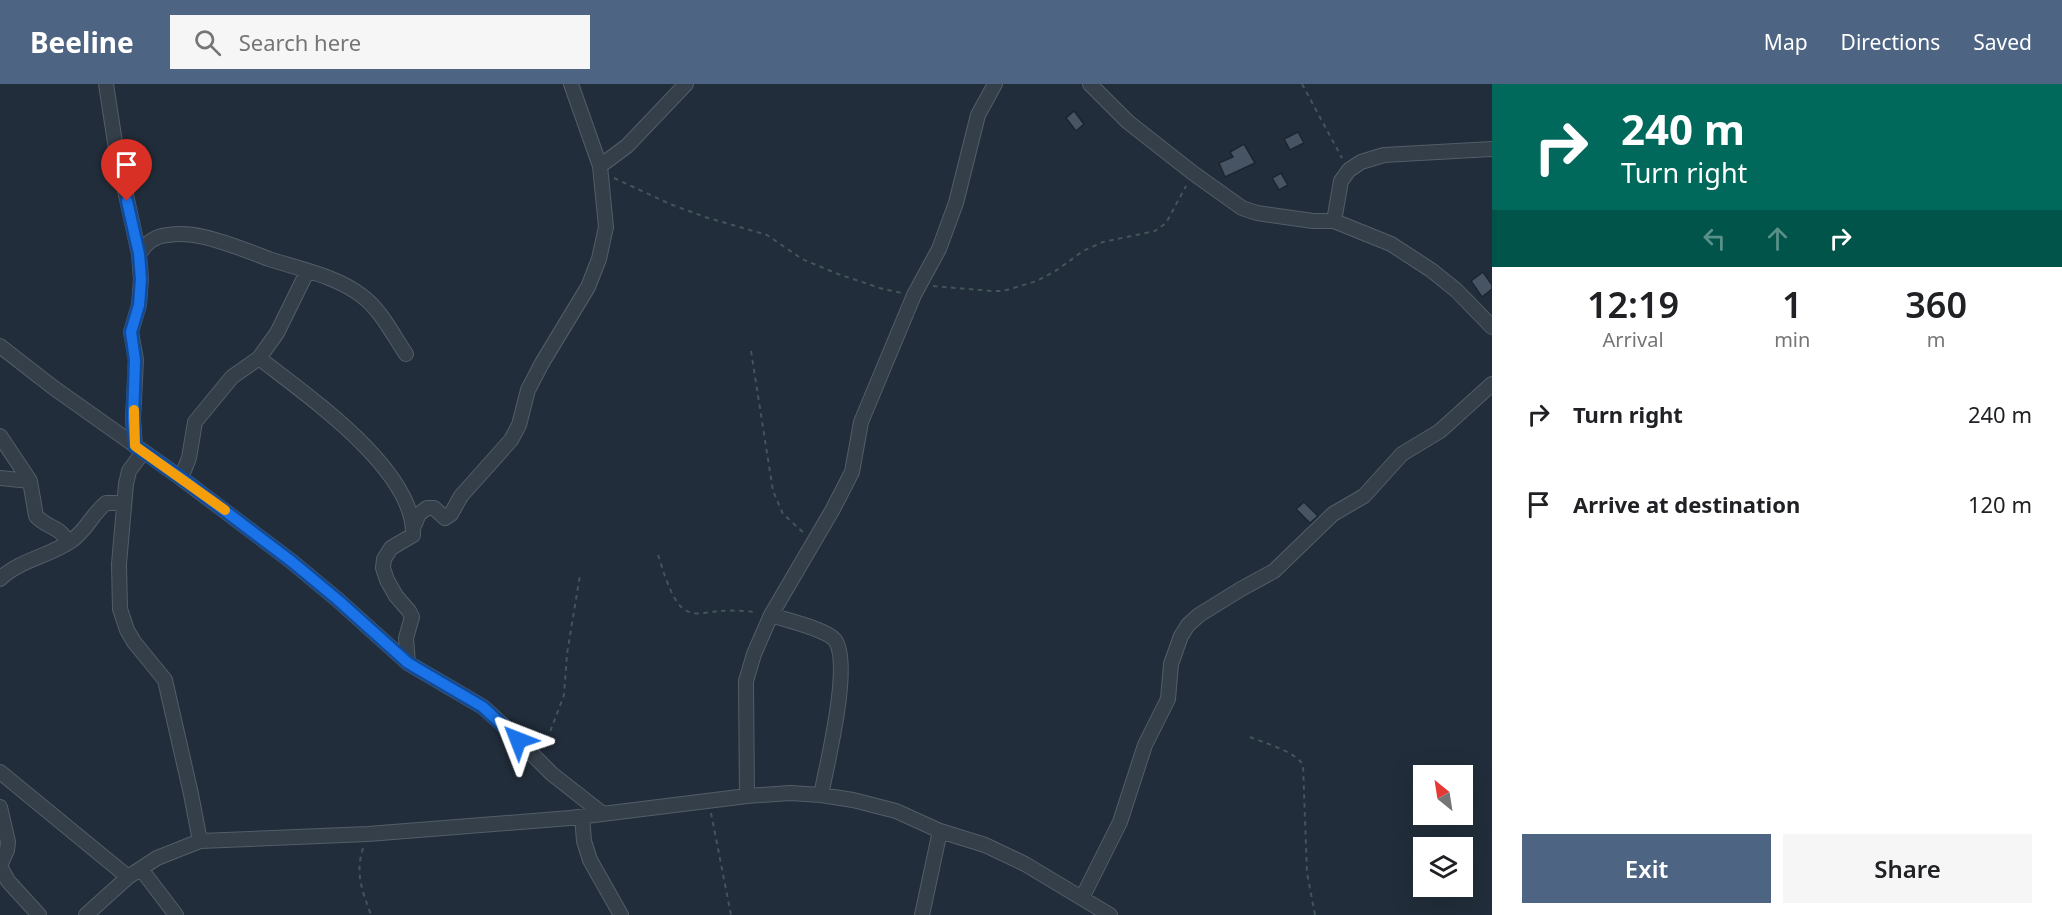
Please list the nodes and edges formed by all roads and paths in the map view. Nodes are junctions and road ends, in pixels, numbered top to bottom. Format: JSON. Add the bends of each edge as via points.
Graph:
{"nodes":[{"id":1,"x":106,"y":84,"type":"edge"},
{"id":2,"x":571,"y":84,"type":"edge"},
{"id":3,"x":686,"y":84,"type":"edge"},
{"id":4,"x":995,"y":84,"type":"edge"},
{"id":5,"x":1090,"y":84,"type":"edge"},
{"id":6,"x":1302,"y":84,"type":"edge"},
{"id":7,"x":1492,"y":149,"type":"edge"},
{"id":8,"x":600,"y":169,"type":"junction"},
{"id":9,"x":1349,"y":170,"type":"junction"},
{"id":10,"x":1192,"y":173,"type":"junction"},
{"id":11,"x":1334,"y":220,"type":"junction"},
{"id":12,"x":139,"y":254,"type":"junction"},
{"id":13,"x":307,"y":272,"type":"junction"},
{"id":14,"x":918,"y":289,"type":"junction"},
{"id":15,"x":1492,"y":327,"type":"edge"},
{"id":16,"x":0,"y":346,"type":"edge"},
{"id":17,"x":751,"y":351,"type":"dead end"},
{"id":18,"x":406,"y":354,"type":"dead end"},
{"id":19,"x":259,"y":358,"type":"junction"},
{"id":20,"x":1492,"y":384,"type":"edge"},
{"id":21,"x":0,"y":436,"type":"edge"},
{"id":22,"x":139,"y":449,"type":"junction"},
{"id":23,"x":0,"y":478,"type":"edge"},
{"id":24,"x":181,"y":478,"type":"junction"},
{"id":25,"x":30,"y":481,"type":"junction"},
{"id":26,"x":124,"y":506,"type":"junction"},
{"id":27,"x":414,"y":526,"type":"junction"},
{"id":28,"x":814,"y":542,"type":"junction"},
{"id":29,"x":68,"y":543,"type":"junction"},
{"id":30,"x":658,"y":555,"type":"dead end"},
{"id":31,"x":580,"y":575,"type":"dead end"},
{"id":32,"x":0,"y":579,"type":"edge"},
{"id":33,"x":771,"y":615,"type":"junction"},
{"id":34,"x":408,"y":663,"type":"junction"},
{"id":35,"x":1250,"y":737,"type":"dead end"},
{"id":36,"x":539,"y":762,"type":"junction"},
{"id":37,"x":0,"y":772,"type":"edge"},
{"id":38,"x":821,"y":795,"type":"junction"},
{"id":39,"x":747,"y":796,"type":"junction"},
{"id":40,"x":709,"y":801,"type":"junction"},
{"id":41,"x":0,"y":807,"type":"edge"},
{"id":42,"x":603,"y":814,"type":"junction"},
{"id":43,"x":582,"y":817,"type":"junction"},
{"id":44,"x":940,"y":831,"type":"junction"},
{"id":45,"x":368,"y":834,"type":"junction"},
{"id":46,"x":200,"y":841,"type":"junction"},
{"id":47,"x":141,"y":869,"type":"junction"},
{"id":48,"x":128,"y":877,"type":"junction"},
{"id":49,"x":1082,"y":898,"type":"junction"},
{"id":50,"x":39,"y":915,"type":"edge"},
{"id":51,"x":86,"y":915,"type":"edge"},
{"id":52,"x":176,"y":915,"type":"edge"},
{"id":53,"x":371,"y":915,"type":"edge"},
{"id":54,"x":621,"y":915,"type":"edge"},
{"id":55,"x":731,"y":915,"type":"edge"},
{"id":56,"x":922,"y":915,"type":"edge"},
{"id":57,"x":1109,"y":915,"type":"edge"},
{"id":58,"x":1315,"y":915,"type":"edge"}],
"edges":[{"from":1,"to":12,"type":"street"},
{"from":2,"to":8,"type":"street"},
{"from":3,"to":8,"type":"street"},
{"from":4,"to":14,"type":"street","via":[[978,115],[956,203],[939,249]]},
{"from":5,"to":10,"type":"street","via":[[1128,122]]},
{"from":6,"to":9,"type":"path"},
{"from":7,"to":9,"type":"street","via":[[1384,155]]},
{"from":8,"to":14,"type":"path","via":[[705,218],[767,235],[802,259],[838,274],[883,289]]},
{"from":8,"to":27,"type":"street","via":[[606,227],[599,260],[588,287],[528,390],[511,440],[461,496],[451,514],[445,518],[434,508],[428,508],[419,514]]},
{"from":9,"to":11,"type":"street","via":[[1341,181]]},
{"from":10,"to":11,"type":"street","via":[[1242,208],[1257,213]]},
{"from":10,"to":14,"type":"path","via":[[1166,223],[1155,231],[1103,242],[1037,281],[1003,291]]},
{"from":11,"to":15,"type":"street","via":[[1391,244],[1431,270]]},
{"from":12,"to":13,"type":"street","via":[[155,238],[186,234],[227,243]]},
{"from":12,"to":22,"type":"street","via":[[141,291],[131,332],[135,360],[133,419]]},
{"from":13,"to":18,"type":"street","via":[[364,297]]},
{"from":13,"to":19,"type":"street","via":[[277,333]]},
{"from":14,"to":28,"type":"street","via":[[861,422],[852,472]]},
{"from":16,"to":22,"type":"street"},
{"from":17,"to":28,"type":"path","via":[[777,502],[783,514]]},
{"from":19,"to":24,"type":"street","via":[[232,377],[195,422],[192,449]]},
{"from":19,"to":27,"type":"street","via":[[337,420],[371,453],[395,482]]},
{"from":20,"to":49,"type":"street","via":[[1440,431],[1402,454],[1364,496],[1333,514],[1274,571],[1188,625],[1172,664],[1168,699],[1145,745],[1120,822]]},
{"from":21,"to":25,"type":"street"},
{"from":22,"to":24,"type":"street"},
{"from":22,"to":26,"type":"street","via":[[129,471]]},
{"from":23,"to":25,"type":"street"},
{"from":24,"to":34,"type":"street","via":[[291,561]]},
{"from":25,"to":29,"type":"street","via":[[36,516],[63,532]]},
{"from":26,"to":29,"type":"street","via":[[106,503]]},
{"from":26,"to":46,"type":"street","via":[[120,609],[134,642],[165,680]]},
{"from":27,"to":34,"type":"street","via":[[411,537],[391,548],[383,568],[396,596],[412,617],[406,638]]},
{"from":28,"to":33,"type":"street"},
{"from":29,"to":32,"type":"street"},
{"from":30,"to":33,"type":"path","via":[[679,605],[689,613],[742,611]]},
{"from":31,"to":36,"type":"path","via":[[564,695]]},
{"from":33,"to":38,"type":"street","via":[[827,634],[839,650],[840,684]]},
{"from":33,"to":39,"type":"street","via":[[753,654],[746,681]]},
{"from":34,"to":36,"type":"street","via":[[483,707]]},
{"from":35,"to":58,"type":"path","via":[[1293,755],[1303,765],[1307,873]]},
{"from":36,"to":42,"type":"street"},
{"from":37,"to":48,"type":"street"},
{"from":38,"to":39,"type":"street"},
{"from":38,"to":44,"type":"street","via":[[896,811]]},
{"from":39,"to":40,"type":"street"},
{"from":40,"to":42,"type":"street"},
{"from":40,"to":55,"type":"path"},
{"from":41,"to":50,"type":"street","via":[[8,842],[0,866],[8,881]]},
{"from":42,"to":43,"type":"street"},
{"from":43,"to":45,"type":"street"},
{"from":43,"to":54,"type":"street","via":[[590,860]]},
{"from":44,"to":49,"type":"street","via":[[985,845]]},
{"from":44,"to":56,"type":"street"},
{"from":45,"to":46,"type":"street"},
{"from":45,"to":53,"type":"path","via":[[358,864]]},
{"from":46,"to":47,"type":"street","via":[[157,858]]},
{"from":47,"to":48,"type":"street"},
{"from":47,"to":52,"type":"street"},
{"from":48,"to":51,"type":"street"},
{"from":49,"to":57,"type":"street"}]}
